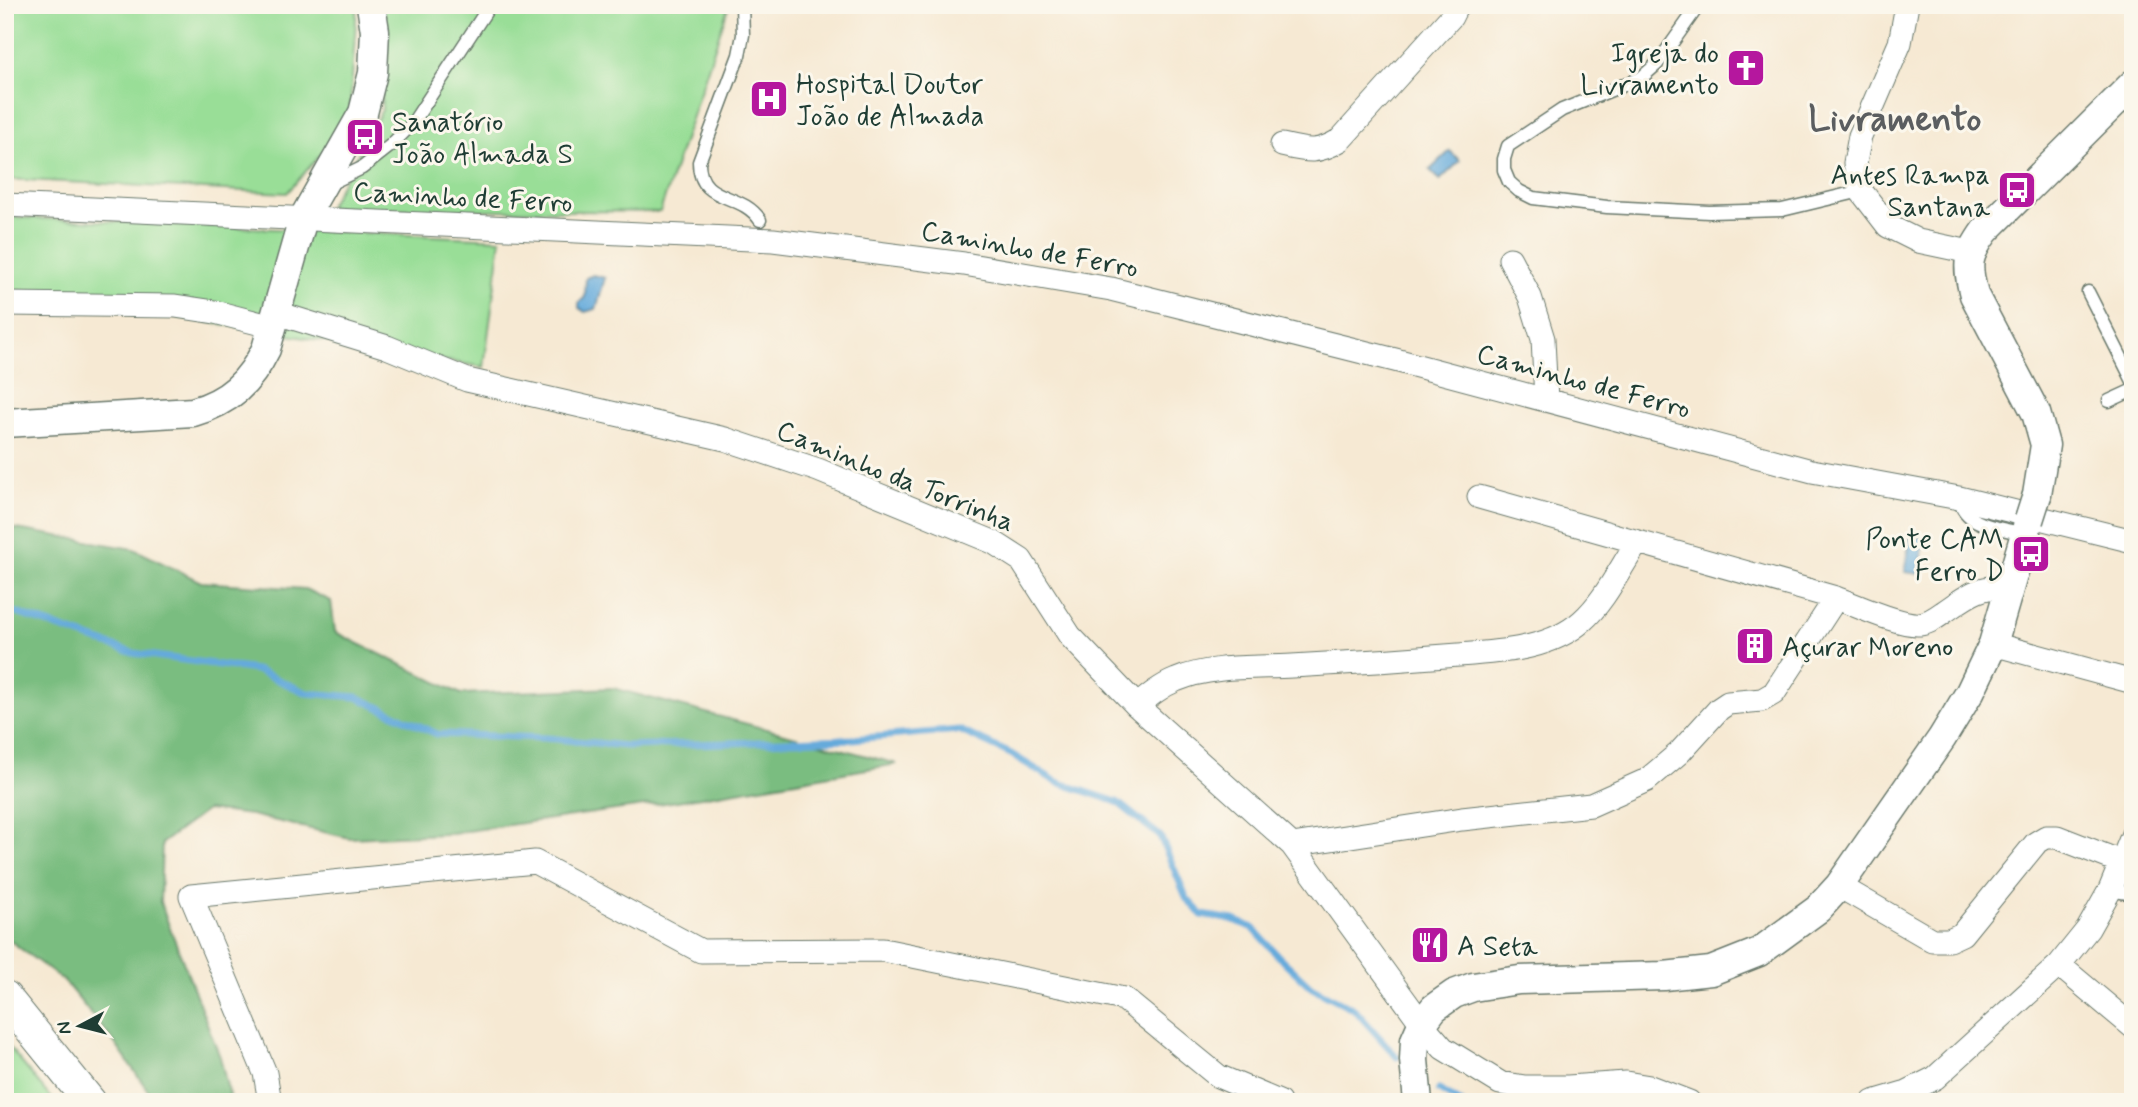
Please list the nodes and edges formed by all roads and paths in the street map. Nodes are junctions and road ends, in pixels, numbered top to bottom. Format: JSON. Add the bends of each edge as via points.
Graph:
{"nodes":[{"id":1,"x":371,"y":5,"type":"edge"},
{"id":2,"x":490,"y":5,"type":"edge"},
{"id":3,"x":742,"y":5,"type":"edge"},
{"id":4,"x":1457,"y":5,"type":"edge"},
{"id":5,"x":1699,"y":5,"type":"edge"},
{"id":6,"x":1907,"y":5,"type":"edge"},
{"id":7,"x":2133,"y":84,"type":"edge"},
{"id":8,"x":1282,"y":145,"type":"dead end"},
{"id":9,"x":318,"y":190,"type":"junction"},
{"id":10,"x":1861,"y":191,"type":"junction"},
{"id":11,"x":5,"y":205,"type":"edge"},
{"id":12,"x":303,"y":219,"type":"junction"},
{"id":13,"x":760,"y":220,"type":"dead end"},
{"id":14,"x":1970,"y":252,"type":"junction"},
{"id":15,"x":1510,"y":259,"type":"dead end"},
{"id":16,"x":2088,"y":292,"type":"dead end"},
{"id":17,"x":5,"y":304,"type":"edge"},
{"id":18,"x":275,"y":320,"type":"junction"},
{"id":19,"x":2133,"y":381,"type":"edge"},
{"id":20,"x":2133,"y":390,"type":"edge"},
{"id":21,"x":1546,"y":400,"type":"junction"},
{"id":22,"x":2109,"y":401,"type":"dead end"},
{"id":23,"x":5,"y":423,"type":"edge"},
{"id":24,"x":1479,"y":497,"type":"dead end"},
{"id":25,"x":2028,"y":515,"type":"junction"},
{"id":26,"x":2133,"y":541,"type":"edge"},
{"id":27,"x":1637,"y":543,"type":"junction"},
{"id":28,"x":2009,"y":588,"type":"junction"},
{"id":29,"x":1836,"y":598,"type":"junction"},
{"id":30,"x":1993,"y":644,"type":"junction"},
{"id":31,"x":2133,"y":682,"type":"edge"},
{"id":32,"x":1137,"y":706,"type":"junction"},
{"id":33,"x":2133,"y":834,"type":"edge"},
{"id":34,"x":1292,"y":845,"type":"junction"},
{"id":35,"x":2121,"y":862,"type":"junction"},
{"id":36,"x":1839,"y":886,"type":"junction"},
{"id":37,"x":2110,"y":890,"type":"junction"},
{"id":38,"x":2133,"y":894,"type":"edge"},
{"id":39,"x":2059,"y":965,"type":"junction"},
{"id":40,"x":5,"y":998,"type":"edge"},
{"id":41,"x":1422,"y":1024,"type":"junction"},
{"id":42,"x":2133,"y":1027,"type":"edge"},
{"id":43,"x":1568,"y":1095,"type":"edge"},
{"id":44,"x":1264,"y":1099,"type":"edge"},
{"id":45,"x":90,"y":1102,"type":"edge"},
{"id":46,"x":270,"y":1102,"type":"edge"},
{"id":47,"x":1418,"y":1102,"type":"edge"},
{"id":48,"x":1689,"y":1102,"type":"edge"},
{"id":49,"x":1873,"y":1102,"type":"edge"}],
"edges":[{"from":1,"to":9,"type":"street","via":[[373,72],[362,113]]},
{"from":2,"to":9,"type":"lane","via":[[412,124],[362,168]]},
{"from":3,"to":13,"type":"lane","via":[[739,55],[699,172],[715,194],[752,208]]},
{"from":4,"to":8,"type":"street","via":[[1340,140],[1308,152]]},
{"from":5,"to":10,"type":"lane","via":[[1657,64],[1641,78],[1562,110],[1508,146],[1504,170],[1509,182],[1533,198],[1709,212],[1782,210]]},
{"from":6,"to":10,"type":"street","via":[[1900,43],[1860,136],[1855,163]]},
{"from":7,"to":14,"type":"street","via":[[1985,231]]},
{"from":9,"to":12,"type":"street"},
{"from":10,"to":14,"type":"street","via":[[1888,226],[1918,241]]},
{"from":11,"to":12,"type":"street","name":"Caminho de Ferro"},
{"from":12,"to":18,"type":"street"},
{"from":12,"to":21,"type":"street","name":"Caminho de Ferro","via":[[773,240],[964,264],[1111,289]]},
{"from":14,"to":25,"type":"street","via":[[1974,295],[2042,429],[2045,445]]},
{"from":15,"to":21,"type":"street","via":[[1530,298],[1543,339]]},
{"from":16,"to":19,"type":"lane"},
{"from":17,"to":18,"type":"street","name":"Caminho da Torrinha","via":[[175,306]]},
{"from":18,"to":23,"type":"street","via":[[257,367],[230,397],[212,407],[193,412]]},
{"from":18,"to":32,"type":"street","name":"Caminho da Torrinha","via":[[387,347],[467,380],[725,439],[818,470],[993,542],[1021,560],[1070,636]]},
{"from":20,"to":22,"type":"lane"},
{"from":21,"to":25,"type":"street","name":"Caminho de Ferro","via":[[1812,471]]},
{"from":24,"to":27,"type":"street"},
{"from":25,"to":26,"type":"street","name":"Caminho de Ferro"},
{"from":25,"to":28,"type":"street"},
{"from":27,"to":29,"type":"street"},
{"from":27,"to":32,"type":"street","via":[[1583,621],[1544,643],[1408,660],[1217,670],[1177,679]]},
{"from":28,"to":29,"type":"street","via":[[1993,586],[1973,593],[1932,621],[1919,624]]},
{"from":28,"to":30,"type":"street"},
{"from":29,"to":34,"type":"street","via":[[1774,693],[1762,700],[1728,703],[1679,753],[1647,780],[1624,792],[1591,805],[1462,818]]},
{"from":30,"to":31,"type":"street"},
{"from":30,"to":36,"type":"street","via":[[1942,738]]},
{"from":32,"to":34,"type":"street","name":"Caminho da Torrinha"},
{"from":33,"to":35,"type":"street"},
{"from":34,"to":41,"type":"street","name":"Caminho da Torrinha"},
{"from":35,"to":36,"type":"street","via":[[2046,837],[2036,843],[1962,933],[1949,940],[1932,940]]},
{"from":35,"to":37,"type":"street"},
{"from":36,"to":41,"type":"street","via":[[1802,922],[1759,952],[1711,971],[1473,987],[1434,1008]]},
{"from":37,"to":38,"type":"lane"},
{"from":37,"to":39,"type":"street","via":[[2088,929]]},
{"from":39,"to":42,"type":"street"},
{"from":39,"to":49,"type":"street","via":[[1935,1078]]},
{"from":40,"to":45,"type":"main road"},
{"from":41,"to":43,"type":"street","name":"Caminho da Torrinha","via":[[1443,1048],[1500,1083]]},
{"from":41,"to":47,"type":"street","via":[[1413,1060]]},
{"from":43,"to":48,"type":"street","name":"Caminho da Torrinha","via":[[1626,1083]]},
{"from":44,"to":46,"type":"street","via":[[1218,1076],[1124,999],[883,950],[701,951],[535,862],[191,896],[265,1073]]}]}
